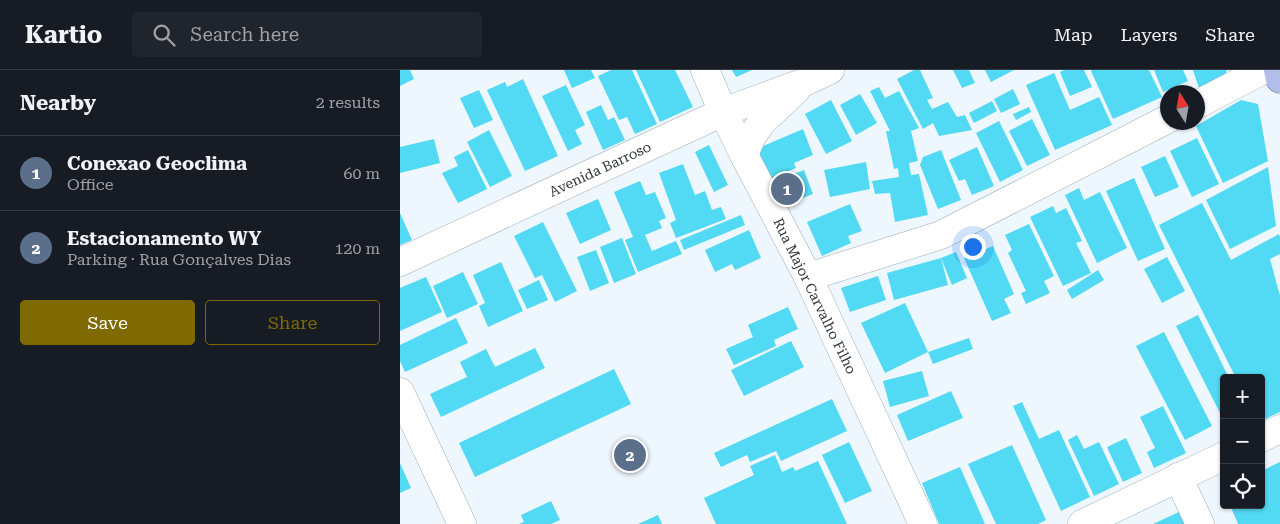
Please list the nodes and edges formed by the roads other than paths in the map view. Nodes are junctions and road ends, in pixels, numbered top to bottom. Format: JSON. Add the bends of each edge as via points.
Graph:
{"nodes":[{"id":1,"x":705,"y":70,"type":"edge"},
{"id":2,"x":830,"y":70,"type":"edge"},
{"id":3,"x":1263,"y":70,"type":"edge"},
{"id":4,"x":1278,"y":70,"type":"edge"},
{"id":5,"x":1280,"y":79,"type":"edge"},
{"id":6,"x":802,"y":84,"type":"junction"},
{"id":7,"x":1205,"y":100,"type":"edge"},
{"id":8,"x":723,"y":112,"type":"junction"},
{"id":9,"x":1160,"y":123,"type":"edge"},
{"id":10,"x":744,"y":155,"type":"junction"},
{"id":11,"x":400,"y":262,"type":"edge"},
{"id":12,"x":808,"y":277,"type":"junction"},
{"id":13,"x":400,"y":392,"type":"edge"},
{"id":14,"x":1280,"y":429,"type":"edge"},
{"id":15,"x":1265,"y":436,"type":"edge"},
{"id":16,"x":1220,"y":458,"type":"edge"},
{"id":17,"x":1178,"y":477,"type":"junction"},
{"id":18,"x":462,"y":524,"type":"edge"},
{"id":19,"x":923,"y":524,"type":"edge"},
{"id":20,"x":1082,"y":524,"type":"edge"},
{"id":21,"x":1200,"y":524,"type":"edge"}],
"edges":[{"from":1,"to":8,"type":"street","name":"Rua Major Carvalho Filho"},
{"from":2,"to":6,"type":"street","name":"Avenida Barroso"},
{"from":3,"to":7,"type":"street"},
{"from":4,"to":5,"type":"main road"},
{"from":6,"to":8,"type":"street","name":"Avenida Barroso"},
{"from":6,"to":10,"type":"street","name":"Avenida Barroso","via":[[762,122]]},
{"from":8,"to":10,"type":"street","name":"Rua Major Carvalho Filho"},
{"from":8,"to":11,"type":"street","name":"Avenida Barroso"},
{"from":9,"to":12,"type":"street","via":[[940,235]]},
{"from":10,"to":12,"type":"street","name":"Rua Major Carvalho Filho"},
{"from":12,"to":19,"type":"street","name":"Rua Major Carvalho Filho"},
{"from":13,"to":18,"type":"street"},
{"from":14,"to":15,"type":"street"},
{"from":16,"to":17,"type":"street"},
{"from":17,"to":20,"type":"street"},
{"from":17,"to":21,"type":"street"}]}
